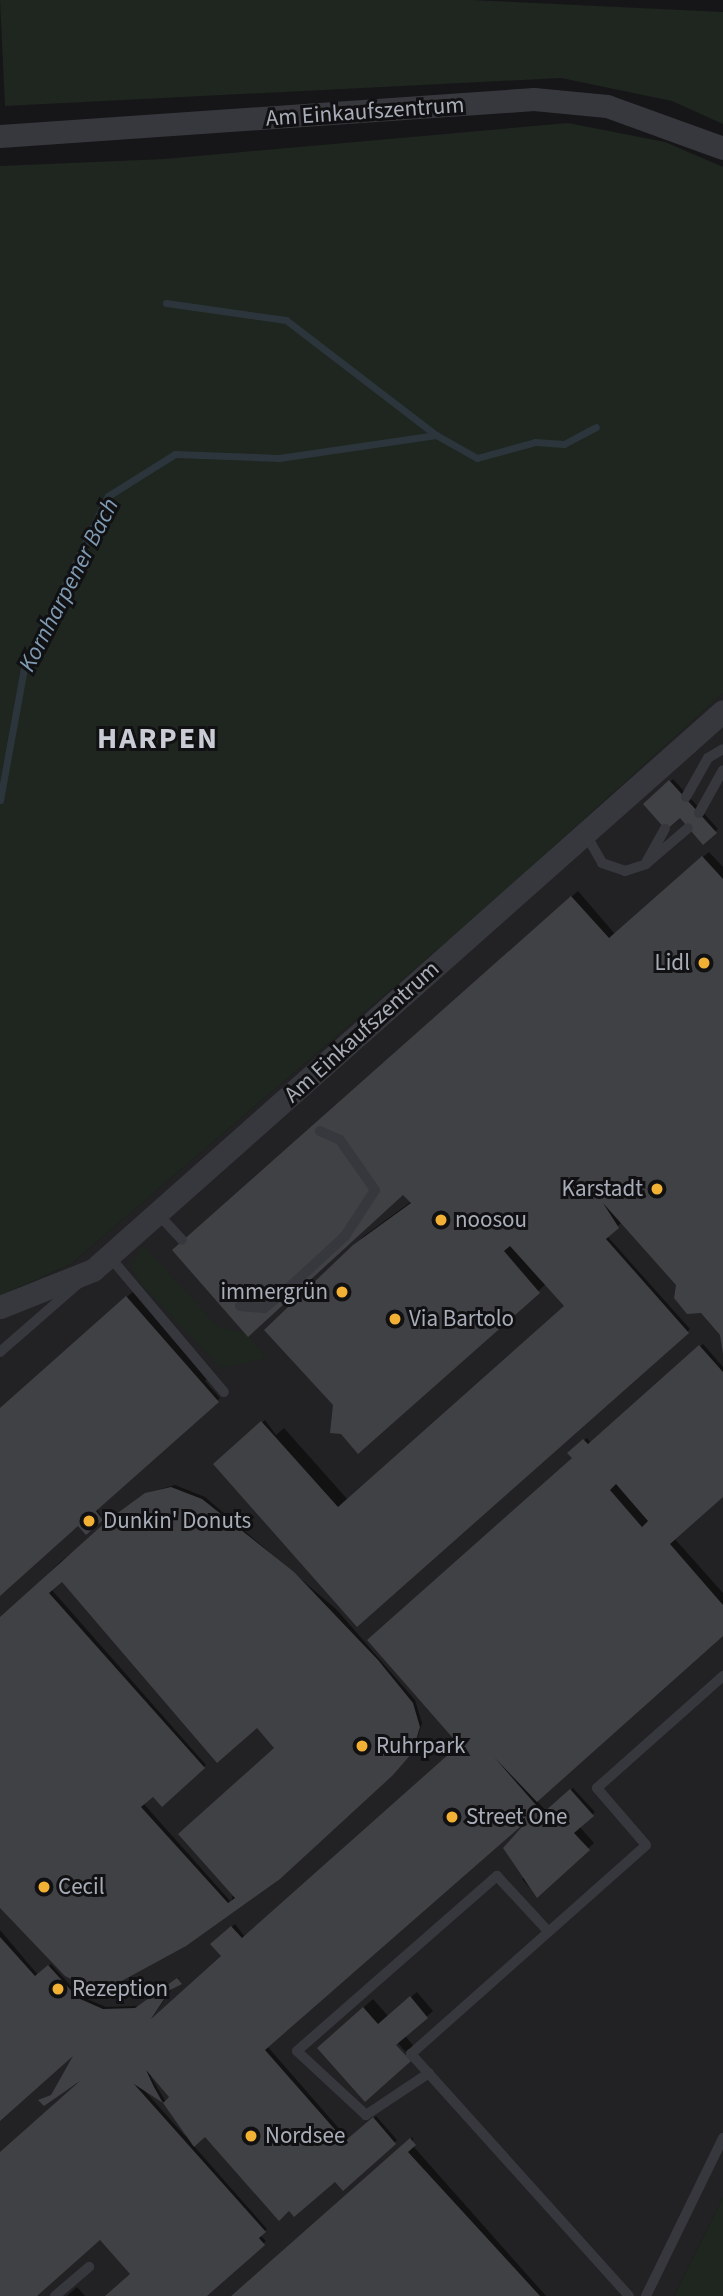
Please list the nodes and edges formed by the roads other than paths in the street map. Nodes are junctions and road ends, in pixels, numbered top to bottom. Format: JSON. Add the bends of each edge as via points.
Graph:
{"nodes":[{"id":1,"x":0,"y":136,"type":"edge"},
{"id":2,"x":723,"y":148,"type":"edge"},
{"id":3,"x":723,"y":711,"type":"edge"},
{"id":4,"x":723,"y":749,"type":"edge"},
{"id":5,"x":723,"y":770,"type":"edge"},
{"id":6,"x":686,"y":797,"type":"dead end"},
{"id":7,"x":699,"y":813,"type":"dead end"},
{"id":8,"x":688,"y":828,"type":"dead end"},
{"id":9,"x":665,"y":829,"type":"dead end"},
{"id":10,"x":585,"y":833,"type":"junction"},
{"id":11,"x":646,"y":864,"type":"junction"},
{"id":12,"x":320,"y":1131,"type":"dead end"},
{"id":13,"x":158,"y":1214,"type":"junction"},
{"id":14,"x":182,"y":1240,"type":"dead end"},
{"id":15,"x":101,"y":1263,"type":"junction"},
{"id":16,"x":240,"y":1306,"type":"dead end"},
{"id":17,"x":0,"y":1307,"type":"edge"},
{"id":18,"x":0,"y":1352,"type":"edge"},
{"id":19,"x":224,"y":1391,"type":"dead end"},
{"id":20,"x":723,"y":1676,"type":"edge"},
{"id":21,"x":548,"y":1931,"type":"junction"},
{"id":22,"x":429,"y":2073,"type":"junction"},
{"id":23,"x":723,"y":2138,"type":"edge"},
{"id":24,"x":89,"y":2267,"type":"dead end"},
{"id":25,"x":55,"y":2296,"type":"edge"},
{"id":26,"x":629,"y":2296,"type":"edge"},
{"id":27,"x":646,"y":2296,"type":"edge"}],
"edges":[{"from":1,"to":2,"type":"street","name":"Am Einkaufszentrum","via":[[534,99],[607,106]]},
{"from":3,"to":10,"type":"street","name":"Am Einkaufszentrum"},
{"from":4,"to":6,"type":"lane","via":[[708,758]]},
{"from":5,"to":7,"type":"lane"},
{"from":8,"to":11,"type":"lane"},
{"from":9,"to":11,"type":"lane"},
{"from":10,"to":11,"type":"lane","via":[[602,863],[625,871]]},
{"from":10,"to":13,"type":"street","name":"Am Einkaufszentrum"},
{"from":12,"to":16,"type":"lane","via":[[340,1140],[376,1190],[339,1243],[282,1294],[264,1308]]},
{"from":13,"to":14,"type":"lane"},
{"from":13,"to":15,"type":"street","name":"Am Einkaufszentrum"},
{"from":15,"to":17,"type":"street"},
{"from":15,"to":18,"type":"lane","name":"Am Einkaufszentrum"},
{"from":15,"to":19,"type":"lane"},
{"from":20,"to":21,"type":"lane","via":[[597,1788],[646,1845]]},
{"from":21,"to":22,"type":"lane","via":[[411,2054]]},
{"from":21,"to":22,"type":"lane","via":[[497,1876],[298,2051],[366,2115]]},
{"from":22,"to":26,"type":"lane"},
{"from":23,"to":27,"type":"lane"},
{"from":24,"to":25,"type":"lane"}]}
